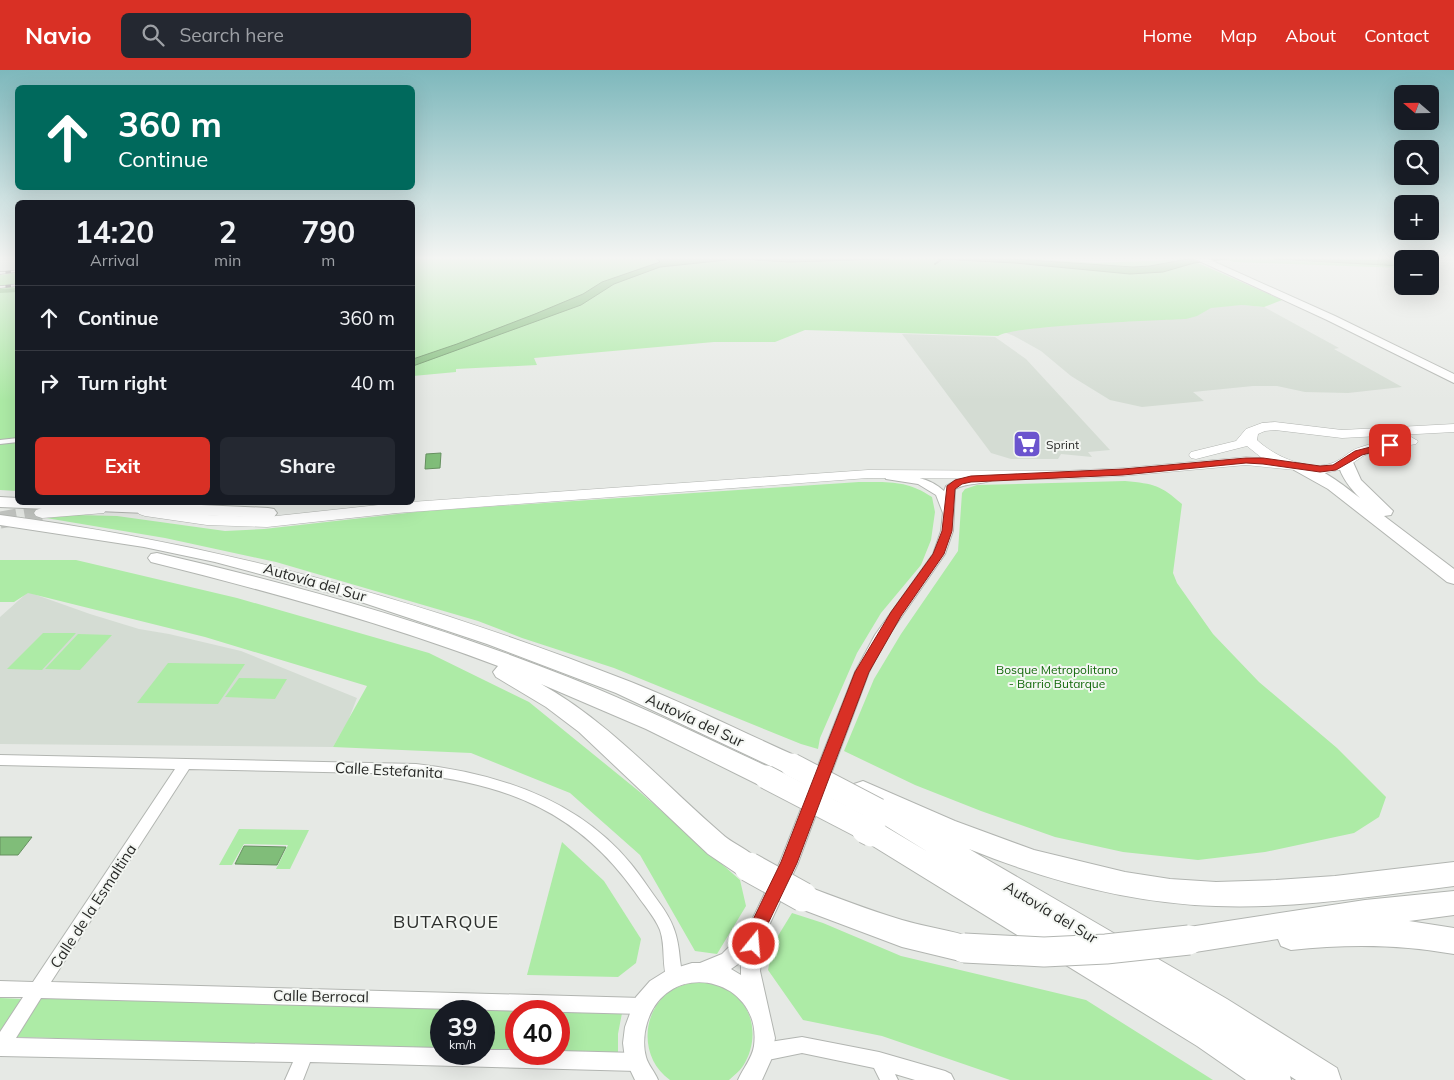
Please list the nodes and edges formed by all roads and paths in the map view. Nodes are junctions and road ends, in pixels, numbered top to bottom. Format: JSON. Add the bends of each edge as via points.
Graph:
{"nodes":[{"id":1,"x":1304,"y":306,"type":"edge"},
{"id":2,"x":1319,"y":306,"type":"edge"},
{"id":3,"x":1452,"y":376,"type":"edge"},
{"id":4,"x":1293,"y":427,"type":"junction"},
{"id":5,"x":1454,"y":428,"type":"edge"},
{"id":6,"x":1251,"y":432,"type":"junction"},
{"id":7,"x":1454,"y":435,"type":"edge"},
{"id":8,"x":15,"y":440,"type":"edge"},
{"id":9,"x":0,"y":442,"type":"edge"},
{"id":10,"x":1347,"y":461,"type":"junction"},
{"id":11,"x":1294,"y":465,"type":"junction"},
{"id":12,"x":1060,"y":475,"type":"junction"},
{"id":13,"x":785,"y":480,"type":"junction"},
{"id":14,"x":415,"y":498,"type":"edge"},
{"id":15,"x":339,"y":505,"type":"edge"},
{"id":16,"x":145,"y":511,"type":"junction"},
{"id":17,"x":42,"y":513,"type":"tunnel mouth"},
{"id":18,"x":268,"y":513,"type":"junction"},
{"id":19,"x":947,"y":515,"type":"junction"},
{"id":20,"x":2,"y":518,"type":"edge"},
{"id":21,"x":1454,"y":567,"type":"edge"},
{"id":22,"x":1454,"y":578,"type":"edge"},
{"id":23,"x":375,"y":616,"type":"junction"},
{"id":24,"x":0,"y":760,"type":"edge"},
{"id":25,"x":185,"y":764,"type":"junction"},
{"id":26,"x":880,"y":815,"type":"junction"},
{"id":27,"x":1454,"y":874,"type":"edge"},
{"id":28,"x":1454,"y":903,"type":"edge"},
{"id":29,"x":755,"y":934,"type":"junction"},
{"id":30,"x":1197,"y":939,"type":"junction"},
{"id":31,"x":1454,"y":941,"type":"edge"},
{"id":32,"x":704,"y":971,"type":"junction"},
{"id":33,"x":674,"y":977,"type":"junction"},
{"id":34,"x":0,"y":989,"type":"edge"},
{"id":35,"x":38,"y":990,"type":"junction"},
{"id":36,"x":642,"y":1006,"type":"junction"},
{"id":37,"x":760,"y":1010,"type":"junction"},
{"id":38,"x":0,"y":1046,"type":"edge"},
{"id":39,"x":763,"y":1052,"type":"junction"},
{"id":40,"x":304,"y":1054,"type":"junction"},
{"id":41,"x":879,"y":1061,"type":"junction"},
{"id":42,"x":642,"y":1071,"type":"edge"},
{"id":43,"x":294,"y":1080,"type":"edge"},
{"id":44,"x":749,"y":1080,"type":"edge"},
{"id":45,"x":889,"y":1080,"type":"edge"},
{"id":46,"x":945,"y":1080,"type":"edge"},
{"id":47,"x":1275,"y":1080,"type":"edge"},
{"id":48,"x":1325,"y":1080,"type":"edge"}],
"edges":[{"from":1,"to":3,"type":"highway"},
{"from":2,"to":3,"type":"highway"},
{"from":4,"to":5,"type":"highway","via":[[1342,434]]},
{"from":4,"to":6,"type":"highway","via":[[1269,426]]},
{"from":4,"to":10,"type":"highway","via":[[1332,440],[1347,453]]},
{"from":6,"to":11,"type":"highway","via":[[1250,441],[1258,450]]},
{"from":6,"to":14,"type":"highway","via":[[1242,444],[1209,453],[1136,462],[844,468]]},
{"from":7,"to":10,"type":"highway","via":[[1374,448]]},
{"from":8,"to":9,"type":"street"},
{"from":10,"to":11,"type":"highway","via":[[1336,468]]},
{"from":10,"to":21,"type":"highway","via":[[1347,471],[1376,504]]},
{"from":11,"to":12,"type":"highway","via":[[1246,461]]},
{"from":11,"to":22,"type":"highway","via":[[1334,486]]},
{"from":12,"to":13,"type":"highway","via":[[868,474]]},
{"from":12,"to":19,"type":"street","via":[[958,482],[950,488]]},
{"from":13,"to":16,"type":"highway","via":[[396,508],[267,522],[235,522]]},
{"from":13,"to":19,"type":"street","via":[[898,477],[916,480],[940,492]]},
{"from":15,"to":18,"type":"highway"},
{"from":16,"to":17,"type":"highway"},
{"from":16,"to":18,"type":"highway","via":[[234,515]]},
{"from":18,"to":20,"type":"highway"},
{"from":19,"to":29,"type":"street","via":[[947,531],[939,554],[894,617],[862,672],[789,863]]},
{"from":20,"to":23,"type":"highway","name":"Autovía del Sur","via":[[302,594]]},
{"from":20,"to":26,"type":"highway","name":"Autovía del Sur","bridge":true,"via":[[243,563],[414,611],[632,691],[792,766]]},
{"from":23,"to":26,"type":"highway","name":"Autovía del Sur","bridge":true,"via":[[424,631],[617,706],[766,777]]},
{"from":23,"to":30,"type":"highway","bridge":true,"via":[[408,634],[513,676],[554,701],[587,726],[710,839],[749,867],[803,897],[855,919],[926,941],[1009,952],[1114,949]]},
{"from":24,"to":25,"type":"street","name":"Calle Estefanita"},
{"from":25,"to":33,"type":"street","name":"Calle Estefanita","via":[[431,770],[519,790],[588,830],[634,876],[668,931]]},
{"from":25,"to":35,"type":"street","name":"Calle de la Esmaltina"},
{"from":26,"to":27,"type":"highway","via":[[925,821],[1013,855],[1095,877],[1173,890],[1215,894],[1275,893]]},
{"from":26,"to":47,"type":"highway","name":"Autovía del Sur"},
{"from":26,"to":48,"type":"highway","name":"Autovía del Sur","via":[[1216,1010]]},
{"from":28,"to":30,"type":"highway"},
{"from":29,"to":32,"type":"street","via":[[729,961]]},
{"from":29,"to":37,"type":"street","via":[[750,971]]},
{"from":30,"to":31,"type":"highway","via":[[1252,941],[1386,931]]},
{"from":32,"to":33,"type":"street"},
{"from":32,"to":37,"type":"street","via":[[721,974],[737,982]]},
{"from":33,"to":36,"type":"street","via":[[656,988]]},
{"from":34,"to":35,"type":"street","name":"Calle Berrocal"},
{"from":35,"to":36,"type":"street","name":"Calle Berrocal"},
{"from":35,"to":38,"type":"street","name":"Calle de la Esmaltina"},
{"from":36,"to":42,"type":"street","via":[[633,1033]]},
{"from":37,"to":39,"type":"street","via":[[765,1030]]},
{"from":38,"to":40,"type":"street"},
{"from":39,"to":41,"type":"street","via":[[802,1045]]},
{"from":39,"to":44,"type":"street"},
{"from":40,"to":42,"type":"street"},
{"from":40,"to":43,"type":"street"},
{"from":41,"to":45,"type":"street"},
{"from":41,"to":46,"type":"street"}]}
